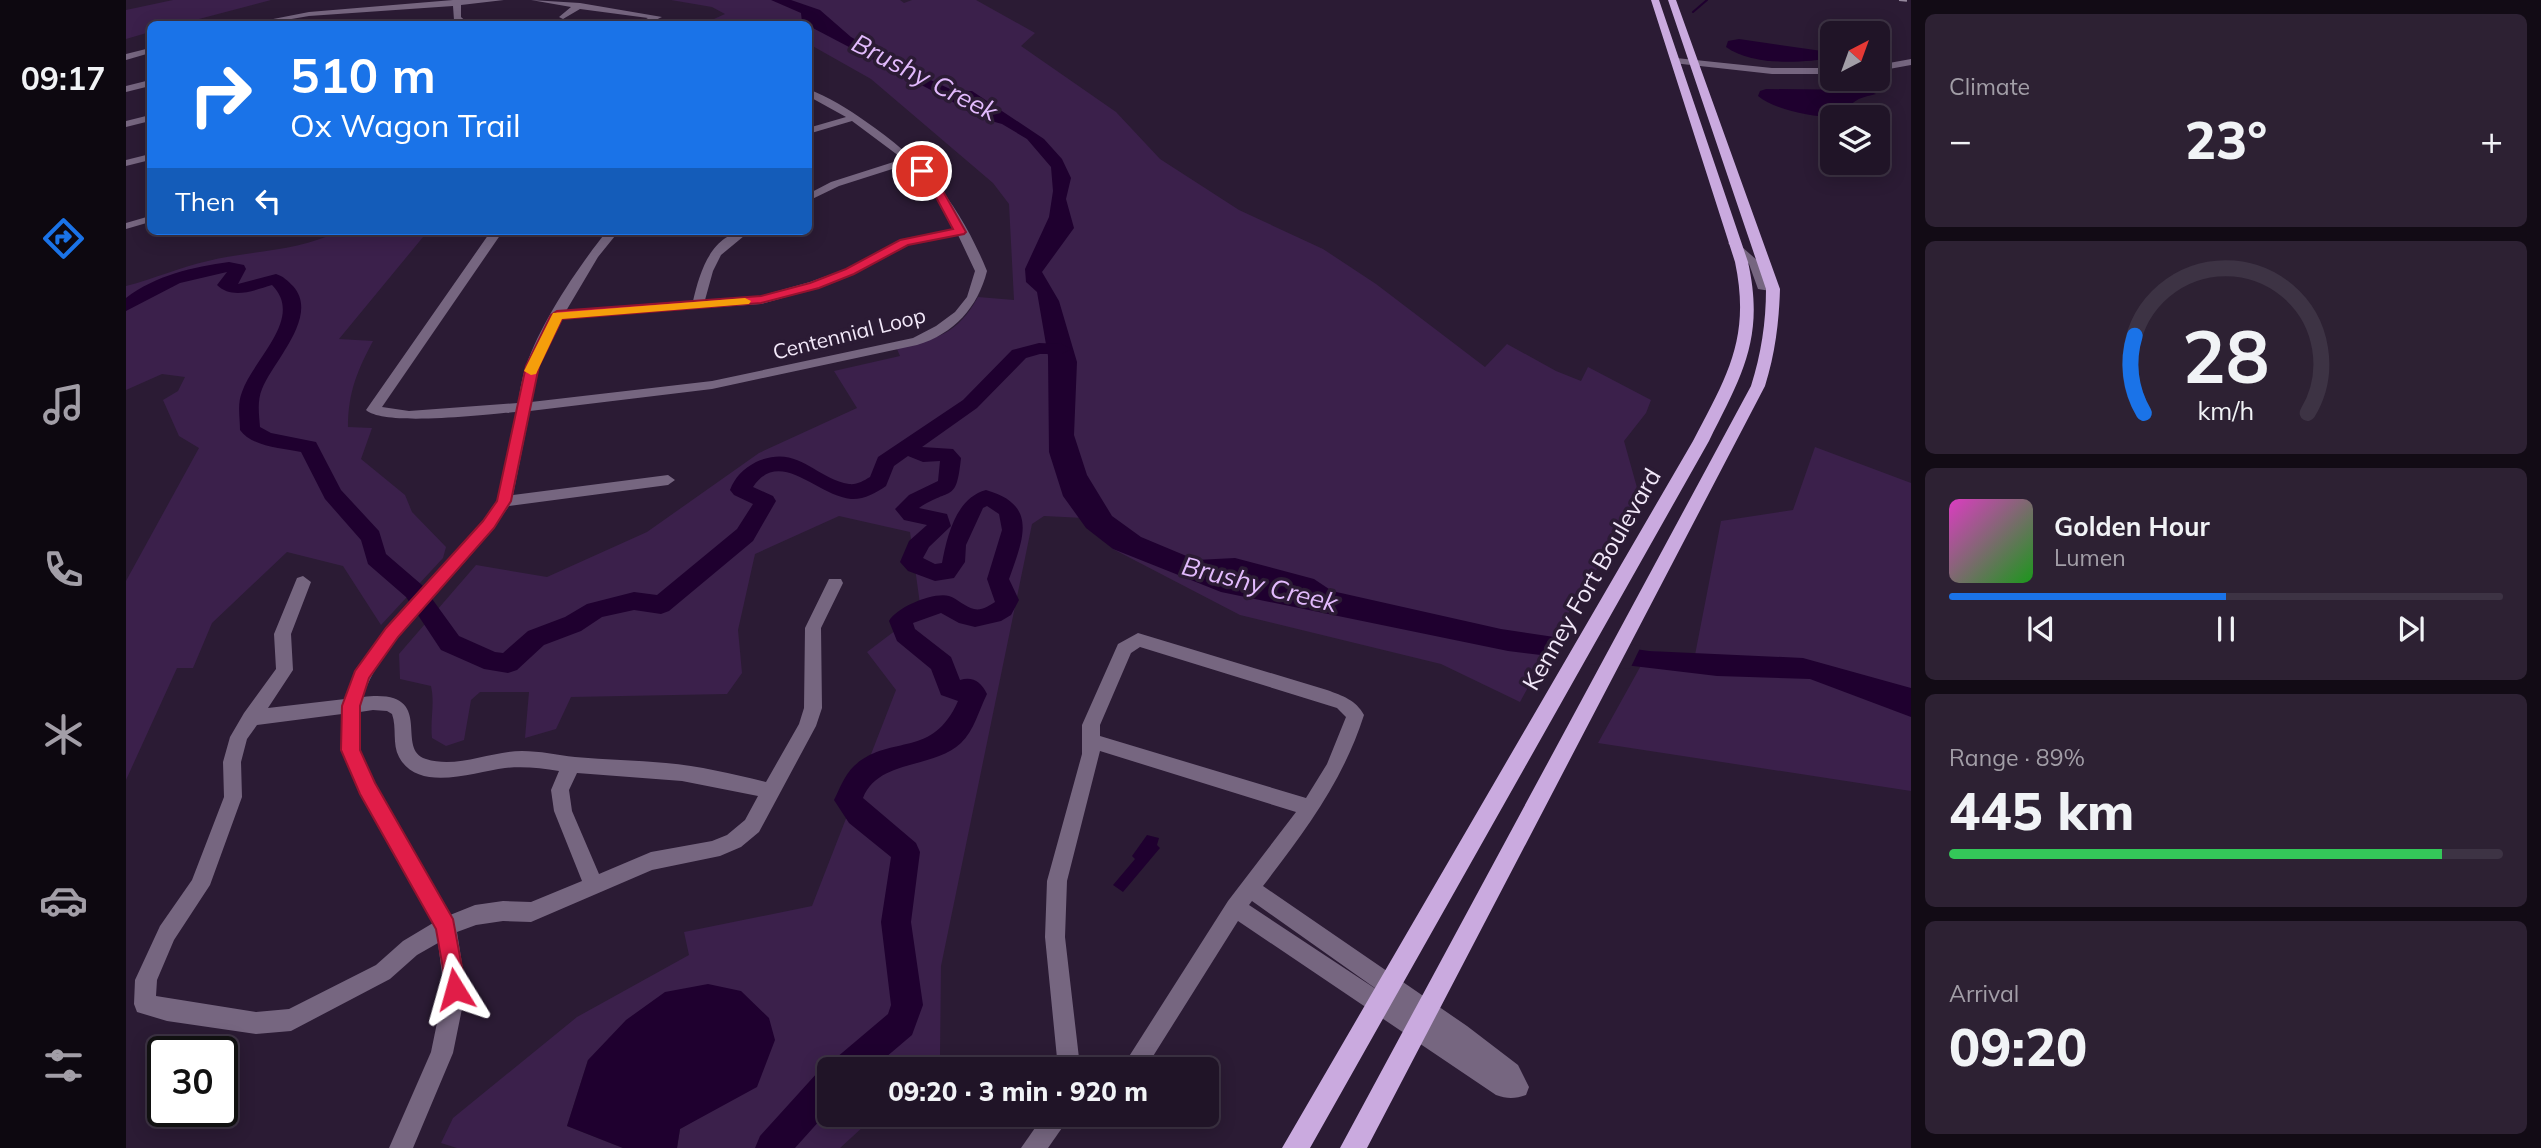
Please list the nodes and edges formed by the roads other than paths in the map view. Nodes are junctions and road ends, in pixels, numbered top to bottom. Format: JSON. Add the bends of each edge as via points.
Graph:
{"nodes":[{"id":1,"x":500,"y":0,"type":"edge"},
{"id":2,"x":536,"y":0,"type":"edge"},
{"id":3,"x":1656,"y":0,"type":"edge"},
{"id":4,"x":1672,"y":0,"type":"edge"},
{"id":5,"x":457,"y":2,"type":"edge"},
{"id":6,"x":580,"y":5,"type":"junction"},
{"id":7,"x":344,"y":12,"type":"junction"},
{"id":8,"x":563,"y":17,"type":"dead end"},
{"id":9,"x":268,"y":21,"type":"edge"},
{"id":10,"x":338,"y":21,"type":"edge"},
{"id":11,"x":461,"y":21,"type":"edge"},
{"id":12,"x":648,"y":21,"type":"edge"},
{"id":13,"x":147,"y":52,"type":"edge"},
{"id":14,"x":126,"y":57,"type":"edge"},
{"id":15,"x":1911,"y":62,"type":"edge"},
{"id":16,"x":1676,"y":64,"type":"junction"},
{"id":17,"x":1696,"y":66,"type":"junction"},
{"id":18,"x":1890,"y":66,"type":"edge"},
{"id":19,"x":1911,"y":70,"type":"edge"},
{"id":20,"x":1820,"y":71,"type":"edge"},
{"id":21,"x":1890,"y":73,"type":"edge"},
{"id":22,"x":1820,"y":78,"type":"edge"},
{"id":23,"x":147,"y":84,"type":"edge"},
{"id":24,"x":126,"y":89,"type":"edge"},
{"id":25,"x":812,"y":94,"type":"edge"},
{"id":26,"x":852,"y":118,"type":"junction"},
{"id":27,"x":147,"y":119,"type":"edge"},
{"id":28,"x":126,"y":124,"type":"edge"},
{"id":29,"x":812,"y":130,"type":"edge"},
{"id":30,"x":147,"y":158,"type":"edge"},
{"id":31,"x":909,"y":160,"type":"junction"},
{"id":32,"x":126,"y":163,"type":"edge"},
{"id":33,"x":812,"y":196,"type":"edge"},
{"id":34,"x":147,"y":220,"type":"edge"},
{"id":35,"x":126,"y":226,"type":"edge"},
{"id":36,"x":960,"y":232,"type":"junction"},
{"id":37,"x":494,"y":235,"type":"edge"},
{"id":38,"x":610,"y":235,"type":"edge"},
{"id":39,"x":738,"y":235,"type":"edge"},
{"id":40,"x":1734,"y":243,"type":"junction"},
{"id":41,"x":1773,"y":289,"type":"junction"},
{"id":42,"x":698,"y":306,"type":"junction"},
{"id":43,"x":557,"y":315,"type":"junction"},
{"id":44,"x":523,"y":407,"type":"junction"},
{"id":45,"x":668,"y":480,"type":"dead end"},
{"id":46,"x":504,"y":501,"type":"junction"},
{"id":47,"x":303,"y":582,"type":"dead end"},
{"id":48,"x":835,"y":583,"type":"dead end"},
{"id":49,"x":351,"y":706,"type":"junction"},
{"id":50,"x":250,"y":718,"type":"junction"},
{"id":51,"x":1091,"y":741,"type":"junction"},
{"id":52,"x":571,"y":765,"type":"junction"},
{"id":53,"x":770,"y":791,"type":"junction"},
{"id":54,"x":1311,"y":808,"type":"junction"},
{"id":55,"x":593,"y":884,"type":"junction"},
{"id":56,"x":1250,"y":888,"type":"junction"},
{"id":57,"x":1236,"y":908,"type":"junction"},
{"id":58,"x":446,"y":926,"type":"junction"},
{"id":59,"x":1383,"y":994,"type":"junction"},
{"id":60,"x":1423,"y":1021,"type":"junction"},
{"id":61,"x":1068,"y":1057,"type":"edge"},
{"id":62,"x":1140,"y":1057,"type":"edge"},
{"id":63,"x":1050,"y":1127,"type":"edge"},
{"id":64,"x":401,"y":1148,"type":"edge"},
{"id":65,"x":1033,"y":1148,"type":"edge"},
{"id":66,"x":1296,"y":1148,"type":"edge"},
{"id":67,"x":1353,"y":1148,"type":"edge"}],
"edges":[{"from":1,"to":5,"type":"street"},
{"from":2,"to":6,"type":"street"},
{"from":3,"to":16,"type":"main road","name":"Kenney Fort Boulevard"},
{"from":4,"to":17,"type":"main road"},
{"from":5,"to":7,"type":"street"},
{"from":5,"to":11,"type":"street"},
{"from":6,"to":8,"type":"street"},
{"from":6,"to":12,"type":"street","via":[[658,17]]},
{"from":7,"to":9,"type":"street"},
{"from":7,"to":10,"type":"street"},
{"from":13,"to":14,"type":"street"},
{"from":15,"to":18,"type":"street"},
{"from":16,"to":17,"type":"street"},
{"from":16,"to":40,"type":"main road","name":"Kenney Fort Boulevard"},
{"from":17,"to":20,"type":"street"},
{"from":17,"to":22,"type":"street"},
{"from":17,"to":41,"type":"main road"},
{"from":19,"to":21,"type":"street"},
{"from":23,"to":24,"type":"street"},
{"from":25,"to":26,"type":"street","name":"Centennial Loop"},
{"from":26,"to":29,"type":"street"},
{"from":26,"to":31,"type":"street","name":"Centennial Loop"},
{"from":27,"to":28,"type":"street"},
{"from":30,"to":32,"type":"street"},
{"from":31,"to":33,"type":"street"},
{"from":31,"to":36,"type":"street","name":"Centennial Loop","via":[[934,184]]},
{"from":34,"to":35,"type":"street"},
{"from":36,"to":42,"type":"street","via":[[904,242],[850,271],[761,300]]},
{"from":36,"to":44,"type":"street","name":"Centennial Loop","via":[[981,271],[978,284],[962,314],[917,341],[712,385]]},
{"from":37,"to":44,"type":"street","name":"Centennial Loop","via":[[373,410],[409,415]]},
{"from":38,"to":43,"type":"street"},
{"from":39,"to":42,"type":"street","via":[[708,263]]},
{"from":40,"to":41,"type":"street","via":[[1754,263],[1762,286]]},
{"from":40,"to":59,"type":"main road","name":"Kenney Fort Boulevard","via":[[1748,290],[1744,348],[1701,442]]},
{"from":41,"to":60,"type":"main road","via":[[1773,333],[1758,386]]},
{"from":42,"to":43,"type":"street"},
{"from":43,"to":44,"type":"street","via":[[532,366]]},
{"from":44,"to":46,"type":"street"},
{"from":45,"to":46,"type":"street"},
{"from":46,"to":49,"type":"street","via":[[392,633],[361,676]]},
{"from":47,"to":50,"type":"street","via":[[282,634],[284,670]]},
{"from":48,"to":53,"type":"street","via":[[813,628],[813,708]]},
{"from":49,"to":50,"type":"street"},
{"from":49,"to":52,"type":"street","via":[[384,702],[400,708],[406,753],[425,768],[460,770],[517,758]]},
{"from":49,"to":58,"type":"street","via":[[351,750],[367,788]]},
{"from":50,"to":58,"type":"street","via":[[232,762],[233,797],[200,885],[167,933],[146,980],[145,1004],[256,1023],[291,1020],[383,972]]},
{"from":51,"to":54,"type":"street"},
{"from":51,"to":54,"type":"street","via":[[1091,725],[1124,649],[1138,640],[1296,688],[1343,703],[1355,715],[1347,745]]},
{"from":51,"to":61,"type":"street","via":[[1057,881],[1055,937]]},
{"from":52,"to":53,"type":"street","via":[[696,775]]},
{"from":52,"to":55,"type":"street","via":[[559,790]]},
{"from":53,"to":55,"type":"street","via":[[752,826],[734,842],[651,861]]},
{"from":54,"to":56,"type":"street"},
{"from":55,"to":58,"type":"street","via":[[531,912],[475,915]]},
{"from":56,"to":57,"type":"street"},
{"from":56,"to":59,"type":"street"},
{"from":57,"to":59,"type":"street"},
{"from":57,"to":62,"type":"street"},
{"from":58,"to":64,"type":"street","via":[[455,989],[442,1053]]},
{"from":59,"to":60,"type":"street"},
{"from":59,"to":66,"type":"main road","name":"Kenney Fort Boulevard"},
{"from":60,"to":67,"type":"main road"},
{"from":63,"to":65,"type":"street"}]}
